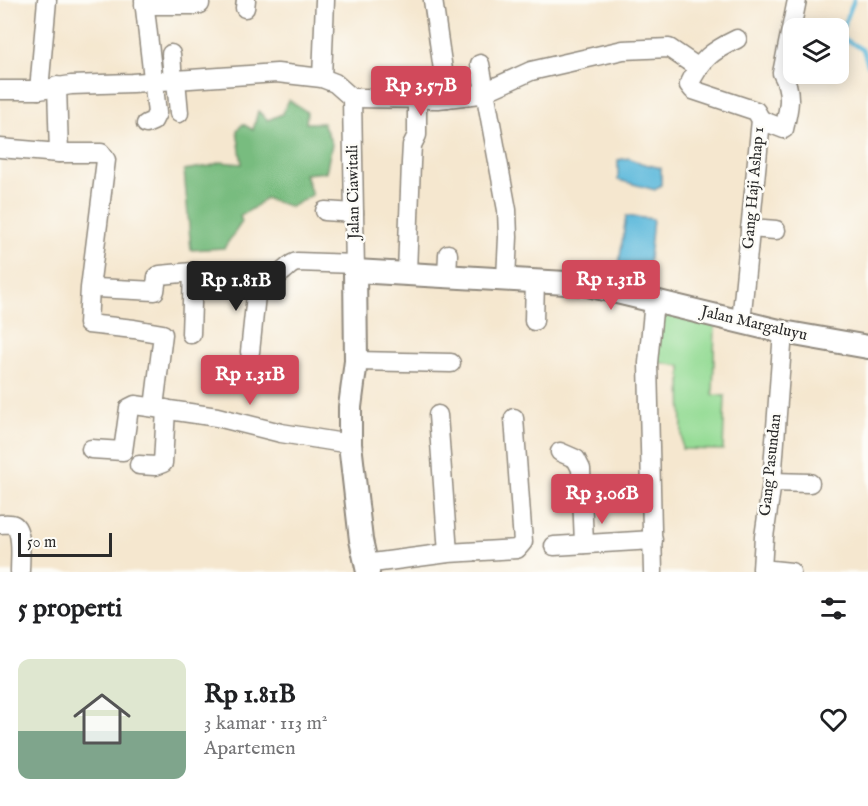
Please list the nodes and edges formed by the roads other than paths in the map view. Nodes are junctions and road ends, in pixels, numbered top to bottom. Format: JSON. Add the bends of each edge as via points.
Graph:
{"nodes":[{"id":1,"x":47,"y":0,"type":"edge"},
{"id":2,"x":200,"y":0,"type":"edge"},
{"id":3,"x":326,"y":0,"type":"edge"},
{"id":4,"x":433,"y":0,"type":"edge"},
{"id":5,"x":797,"y":0,"type":"edge"},
{"id":6,"x":144,"y":3,"type":"edge"},
{"id":7,"x":737,"y":39,"type":"dead end"},
{"id":8,"x":171,"y":54,"type":"dead end"},
{"id":9,"x":480,"y":64,"type":"dead end"},
{"id":10,"x":697,"y":67,"type":"junction"},
{"id":11,"x":322,"y":78,"type":"junction"},
{"id":12,"x":175,"y":80,"type":"junction"},
{"id":13,"x":153,"y":82,"type":"junction"},
{"id":14,"x":48,"y":88,"type":"junction"},
{"id":15,"x":0,"y":90,"type":"edge"},
{"id":16,"x":484,"y":93,"type":"junction"},
{"id":17,"x":352,"y":98,"type":"junction"},
{"id":18,"x":447,"y":98,"type":"junction"},
{"id":19,"x":417,"y":99,"type":"junction"},
{"id":20,"x":179,"y":113,"type":"dead end"},
{"id":21,"x":761,"y":120,"type":"junction"},
{"id":22,"x":146,"y":124,"type":"dead end"},
{"id":23,"x":0,"y":148,"type":"edge"},
{"id":24,"x":59,"y":153,"type":"junction"},
{"id":25,"x":326,"y":211,"type":"dead end"},
{"id":26,"x":354,"y":213,"type":"junction"},
{"id":27,"x":750,"y":228,"type":"junction"},
{"id":28,"x":776,"y":230,"type":"dead end"},
{"id":29,"x":355,"y":267,"type":"junction"},
{"id":30,"x":193,"y":272,"type":"junction"},
{"id":31,"x":406,"y":273,"type":"junction"},
{"id":32,"x":258,"y":276,"type":"junction"},
{"id":33,"x":506,"y":279,"type":"junction"},
{"id":34,"x":535,"y":280,"type":"junction"},
{"id":35,"x":96,"y":288,"type":"dead end"},
{"id":36,"x":654,"y":301,"type":"junction"},
{"id":37,"x":534,"y":321,"type":"dead end"},
{"id":38,"x":741,"y":322,"type":"junction"},
{"id":39,"x":783,"y":332,"type":"junction"},
{"id":40,"x":191,"y":334,"type":"dead end"},
{"id":41,"x":867,"y":342,"type":"edge"},
{"id":42,"x":250,"y":352,"type":"dead end"},
{"id":43,"x":356,"y":361,"type":"junction"},
{"id":44,"x":451,"y":363,"type":"dead end"},
{"id":45,"x":160,"y":408,"type":"junction"},
{"id":46,"x":438,"y":416,"type":"dead end"},
{"id":47,"x":514,"y":418,"type":"dead end"},
{"id":48,"x":350,"y":444,"type":"junction"},
{"id":49,"x":91,"y":449,"type":"dead end"},
{"id":50,"x":560,"y":452,"type":"dead end"},
{"id":51,"x":139,"y":465,"type":"dead end"},
{"id":52,"x":772,"y":482,"type":"junction"},
{"id":53,"x":810,"y":483,"type":"dead end"},
{"id":54,"x":0,"y":524,"type":"edge"},
{"id":55,"x":653,"y":540,"type":"junction"},
{"id":56,"x":584,"y":544,"type":"junction"},
{"id":57,"x":554,"y":546,"type":"dead end"},
{"id":58,"x":448,"y":553,"type":"junction"},
{"id":59,"x":366,"y":568,"type":"edge"},
{"id":60,"x":760,"y":571,"type":"edge"},
{"id":61,"x":20,"y":572,"type":"edge"},
{"id":62,"x":653,"y":572,"type":"edge"},
{"id":63,"x":791,"y":572,"type":"edge"}],
"edges":[{"from":1,"to":14,"type":"street"},
{"from":2,"to":6,"type":"street","via":[[196,5]]},
{"from":3,"to":11,"type":"street"},
{"from":4,"to":18,"type":"street"},
{"from":5,"to":21,"type":"street","via":[[782,74],[790,97],[784,129]]},
{"from":6,"to":13,"type":"street"},
{"from":7,"to":10,"type":"street","via":[[711,52]]},
{"from":8,"to":12,"type":"street"},
{"from":9,"to":16,"type":"street"},
{"from":10,"to":16,"type":"street","via":[[669,48],[623,50],[531,71]]},
{"from":10,"to":21,"type":"street","name":"Gang Haji Ashap 1","via":[[690,88],[756,111]]},
{"from":11,"to":12,"type":"street","via":[[277,73]]},
{"from":11,"to":17,"type":"street","via":[[335,83]]},
{"from":12,"to":13,"type":"street"},
{"from":12,"to":20,"type":"street"},
{"from":13,"to":14,"type":"street"},
{"from":13,"to":22,"type":"street","via":[[157,115]]},
{"from":14,"to":15,"type":"street"},
{"from":14,"to":24,"type":"street"},
{"from":16,"to":18,"type":"street"},
{"from":16,"to":33,"type":"street","via":[[507,210]]},
{"from":17,"to":19,"type":"street"},
{"from":17,"to":26,"type":"street","name":"Jalan Ciawitali"},
{"from":18,"to":19,"type":"street"},
{"from":19,"to":31,"type":"street"},
{"from":21,"to":27,"type":"street","name":"Gang Haji Ashap 1"},
{"from":23,"to":24,"type":"street"},
{"from":24,"to":45,"type":"street","via":[[101,153],[106,159],[88,324],[163,334]]},
{"from":25,"to":26,"type":"street"},
{"from":26,"to":29,"type":"street","name":"Jalan Ciawitali"},
{"from":27,"to":28,"type":"street"},
{"from":27,"to":38,"type":"street","name":"Gang Haji Ashap 1"},
{"from":29,"to":31,"type":"main road","name":"Jalan Margaluyu"},
{"from":29,"to":32,"type":"street","via":[[293,262],[276,276]]},
{"from":29,"to":43,"type":"main road","name":"Jalan Ciawitali"},
{"from":30,"to":32,"type":"street"},
{"from":30,"to":35,"type":"street","via":[[158,275],[155,291]]},
{"from":30,"to":40,"type":"street"},
{"from":31,"to":33,"type":"main road","name":"Jalan Margaluyu","via":[[447,265]]},
{"from":32,"to":42,"type":"street"},
{"from":33,"to":34,"type":"main road","name":"Jalan Margaluyu"},
{"from":34,"to":36,"type":"main road","name":"Jalan Margaluyu","via":[[584,284]]},
{"from":34,"to":37,"type":"street"},
{"from":36,"to":38,"type":"main road","name":"Jalan Margaluyu"},
{"from":36,"to":55,"type":"street","via":[[648,363]]},
{"from":38,"to":39,"type":"main road","name":"Jalan Margaluyu"},
{"from":39,"to":41,"type":"main road","name":"Jalan Margaluyu"},
{"from":39,"to":52,"type":"street","name":"Gang Pasundan"},
{"from":43,"to":44,"type":"street"},
{"from":43,"to":48,"type":"main road","name":"Jalan Ciawitali"},
{"from":45,"to":48,"type":"street"},
{"from":45,"to":49,"type":"street","via":[[129,408],[123,451]]},
{"from":45,"to":51,"type":"street","via":[[163,463]]},
{"from":46,"to":58,"type":"street"},
{"from":47,"to":58,"type":"street","via":[[521,547]]},
{"from":48,"to":59,"type":"main road","name":"Jalan Ciawitali"},
{"from":50,"to":56,"type":"street","via":[[576,459],[581,469]]},
{"from":52,"to":53,"type":"street"},
{"from":52,"to":60,"type":"street","name":"Gang Pasundan"},
{"from":54,"to":61,"type":"street","via":[[17,526],[20,533]]},
{"from":55,"to":56,"type":"street"},
{"from":55,"to":62,"type":"street"},
{"from":56,"to":57,"type":"street"},
{"from":58,"to":59,"type":"street"},
{"from":60,"to":63,"type":"street","name":"Gang Pasundan"}]}
